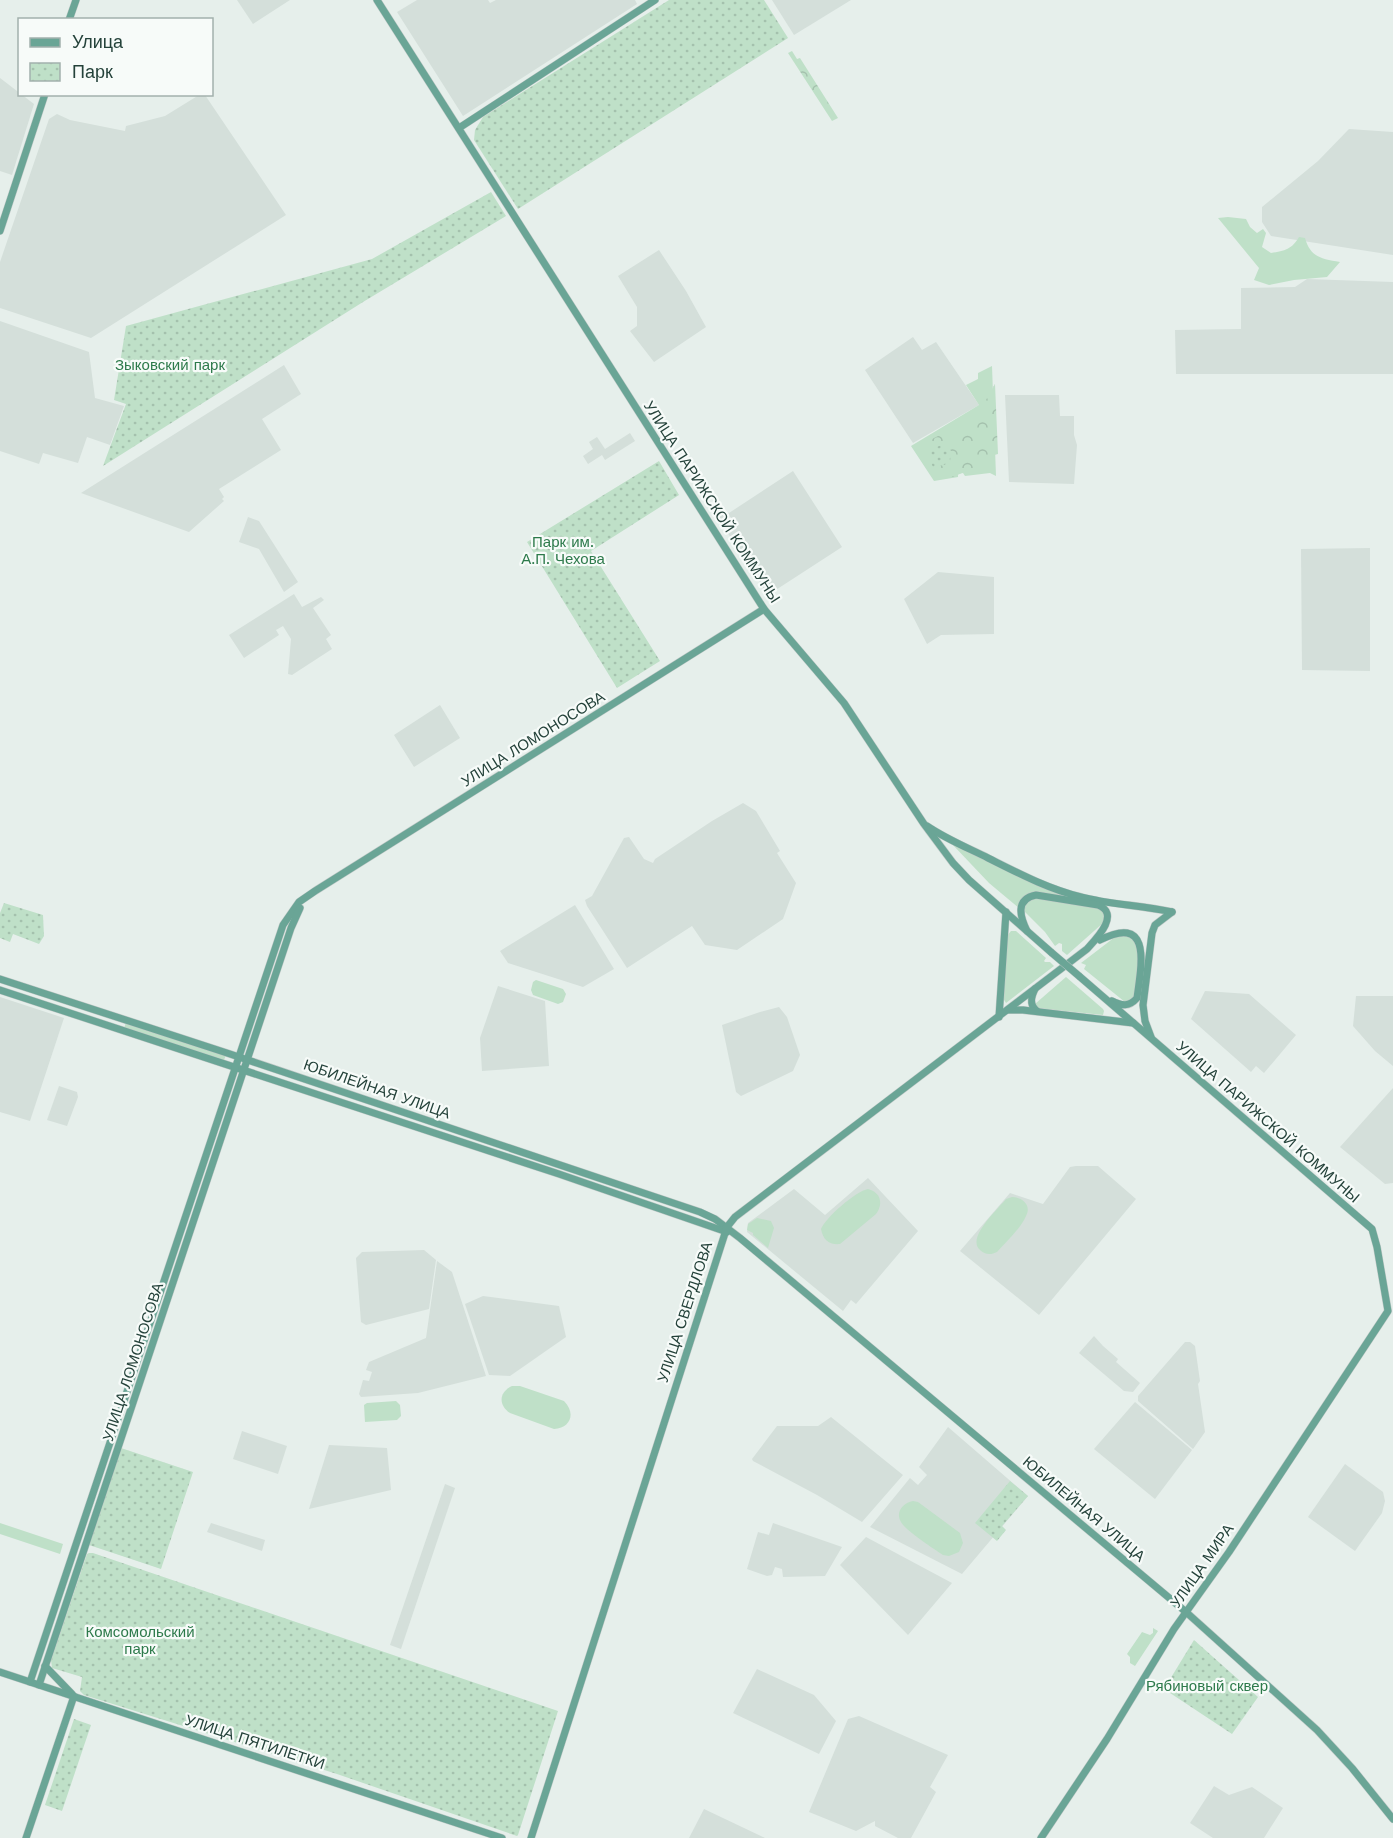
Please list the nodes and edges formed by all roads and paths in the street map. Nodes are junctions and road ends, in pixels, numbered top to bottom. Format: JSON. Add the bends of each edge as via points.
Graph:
{"nodes":[{"id":1,"x":76,"y":0,"type":"edge"},
{"id":2,"x":377,"y":0,"type":"edge"},
{"id":3,"x":655,"y":0,"type":"edge"},
{"id":4,"x":70,"y":18,"type":"edge"},
{"id":5,"x":44,"y":96,"type":"edge"},
{"id":6,"x":459,"y":128,"type":"junction"},
{"id":7,"x":0,"y":231,"type":"edge"},
{"id":8,"x":764,"y":609,"type":"junction"},
{"id":9,"x":924,"y":824,"type":"junction"},
{"id":10,"x":315,"y":891,"type":"junction"},
{"id":11,"x":1006,"y":912,"type":"junction"},
{"id":12,"x":1027,"y":931,"type":"junction"},
{"id":13,"x":1100,"y":940,"type":"dead end"},
{"id":14,"x":0,"y":979,"type":"edge"},
{"id":15,"x":10,"y":982,"type":"junction"},
{"id":16,"x":1036,"y":987,"type":"junction"},
{"id":17,"x":3,"y":991,"type":"edge"},
{"id":18,"x":1100,"y":994,"type":"junction"},
{"id":19,"x":1008,"y":1010,"type":"junction"},
{"id":20,"x":1042,"y":1012,"type":"junction"},
{"id":21,"x":999,"y":1017,"type":"junction"},
{"id":22,"x":123,"y":1019,"type":"junction"},
{"id":23,"x":1103,"y":1019,"type":"junction"},
{"id":24,"x":1133,"y":1023,"type":"junction"},
{"id":25,"x":120,"y":1030,"type":"junction"},
{"id":26,"x":1153,"y":1040,"type":"junction"},
{"id":27,"x":239,"y":1057,"type":"junction"},
{"id":28,"x":248,"y":1060,"type":"junction"},
{"id":29,"x":236,"y":1067,"type":"junction"},
{"id":30,"x":244,"y":1070,"type":"junction"},
{"id":31,"x":726,"y":1229,"type":"junction"},
{"id":32,"x":1388,"y":1311,"type":"joint"},
{"id":33,"x":1186,"y":1612,"type":"junction"},
{"id":34,"x":39,"y":1656,"type":"junction"},
{"id":35,"x":47,"y":1663,"type":"junction"},
{"id":36,"x":0,"y":1672,"type":"edge"},
{"id":37,"x":30,"y":1682,"type":"junction"},
{"id":38,"x":39,"y":1684,"type":"junction"},
{"id":39,"x":74,"y":1696,"type":"junction"},
{"id":40,"x":1393,"y":1819,"type":"edge"},
{"id":41,"x":26,"y":1838,"type":"edge"},
{"id":42,"x":502,"y":1838,"type":"edge"},
{"id":43,"x":531,"y":1838,"type":"edge"},
{"id":44,"x":1041,"y":1838,"type":"edge"}],
"edges":[{"from":1,"to":4,"type":"main road"},
{"from":2,"to":6,"type":"main road","name":"УЛИЦА ПАРИЖСКОЙ КОММУНЫ"},
{"from":3,"to":6,"type":"main road"},
{"from":5,"to":7,"type":"main road"},
{"from":6,"to":8,"type":"main road","name":"УЛИЦА ПАРИЖСКОЙ КОММУНЫ"},
{"from":8,"to":9,"type":"main road","name":"УЛИЦА ПАРИЖСКОЙ КОММУНЫ","via":[[844,703]]},
{"from":8,"to":10,"type":"main road","name":"УЛИЦА ЛОМОНОСОВА"},
{"from":9,"to":11,"type":"main road","name":"УЛИЦА ПАРИЖСКОЙ КОММУНЫ","via":[[953,864]]},
{"from":9,"to":26,"type":"main road","via":[[1058,890],[1109,903],[1172,912],[1155,925],[1152,933],[1143,1005]]},
{"from":10,"to":27,"type":"main road","name":"УЛИЦА ЛОМОНОСОВА","via":[[299,902],[283,925]]},
{"from":10,"to":28,"type":"main road","name":"УЛИЦА ЛОМОНОСОВА","via":[[297,913]]},
{"from":11,"to":12,"type":"main road","name":"УЛИЦА ПАРИЖСКОЙ КОММУНЫ"},
{"from":11,"to":21,"type":"main road"},
{"from":12,"to":16,"type":"main road","name":"УЛИЦА СВЕРДЛОВА","via":[[1020,910],[1029,896],[1098,905],[1106,912],[1100,934],[1087,949]]},
{"from":12,"to":18,"type":"main road","name":"УЛИЦА ПАРИЖСКОЙ КОММУНЫ","bridge":true},
{"from":13,"to":18,"type":"main road","via":[[1114,933],[1134,936],[1142,955],[1137,998],[1132,1003],[1119,1004]]},
{"from":14,"to":15,"type":"main road","name":"ЮБИЛЕЙНАЯ УЛИЦА"},
{"from":15,"to":17,"type":"main road"},
{"from":15,"to":22,"type":"main road","name":"ЮБИЛЕЙНАЯ УЛИЦА"},
{"from":16,"to":19,"type":"main road","name":"УЛИЦА СВЕРДЛОВА"},
{"from":16,"to":20,"type":"main road","via":[[1032,1005]]},
{"from":17,"to":25,"type":"main road","name":"ЮБИЛЕЙНАЯ УЛИЦА"},
{"from":18,"to":23,"type":"main road","via":[[1110,1010]]},
{"from":18,"to":24,"type":"main road","name":"УЛИЦА ПАРИЖСКОЙ КОММУНЫ"},
{"from":19,"to":20,"type":"main road"},
{"from":19,"to":21,"type":"main road","name":"УЛИЦА СВЕРДЛОВА"},
{"from":20,"to":23,"type":"main road"},
{"from":21,"to":31,"type":"main road","name":"УЛИЦА СВЕРДЛОВА","via":[[735,1217]]},
{"from":22,"to":25,"type":"main road"},
{"from":22,"to":27,"type":"main road","name":"ЮБИЛЕЙНАЯ УЛИЦА"},
{"from":23,"to":24,"type":"main road"},
{"from":24,"to":26,"type":"main road","name":"УЛИЦА ПАРИЖСКОЙ КОММУНЫ"},
{"from":25,"to":29,"type":"main road","name":"ЮБИЛЕЙНАЯ УЛИЦА"},
{"from":26,"to":32,"type":"main road","name":"УЛИЦА ПАРИЖСКОЙ КОММУНЫ","via":[[1372,1229]]},
{"from":27,"to":28,"type":"main road","name":"ЮБИЛЕЙНАЯ УЛИЦА"},
{"from":27,"to":29,"type":"main road","name":"УЛИЦА ЛОМОНОСОВА"},
{"from":28,"to":30,"type":"main road","name":"УЛИЦА ЛОМОНОСОВА"},
{"from":28,"to":31,"type":"main road","name":"ЮБИЛЕЙНАЯ УЛИЦА","via":[[700,1212]]},
{"from":29,"to":30,"type":"main road","name":"ЮБИЛЕЙНАЯ УЛИЦА"},
{"from":29,"to":34,"type":"main road","name":"УЛИЦА ЛОМОНОСОВА"},
{"from":30,"to":31,"type":"main road","name":"ЮБИЛЕЙНАЯ УЛИЦА"},
{"from":30,"to":35,"type":"main road","name":"УЛИЦА ЛОМОНОСОВА"},
{"from":31,"to":33,"type":"main road","name":"ЮБИЛЕЙНАЯ УЛИЦА"},
{"from":31,"to":43,"type":"main road","name":"УЛИЦА СВЕРДЛОВА"},
{"from":32,"to":33,"type":"main road","name":"УЛИЦА МИРА"},
{"from":33,"to":40,"type":"main road","name":"ЮБИЛЕЙНАЯ УЛИЦА","via":[[1317,1730]]},
{"from":33,"to":44,"type":"main road","name":"УЛИЦА МИРА"},
{"from":34,"to":35,"type":"main road"},
{"from":34,"to":37,"type":"main road","name":"УЛИЦА ЛОМОНОСОВА"},
{"from":35,"to":38,"type":"main road","name":"УЛИЦА ЛОМОНОСОВА"},
{"from":35,"to":39,"type":"main road"},
{"from":36,"to":37,"type":"main road","name":"УЛИЦА ПЯТИЛЕТКИ"},
{"from":37,"to":38,"type":"main road","name":"УЛИЦА ПЯТИЛЕТКИ"},
{"from":38,"to":39,"type":"main road","name":"УЛИЦА ПЯТИЛЕТКИ"},
{"from":39,"to":41,"type":"main road"},
{"from":39,"to":42,"type":"main road","name":"УЛИЦА ПЯТИЛЕТКИ"}]}
